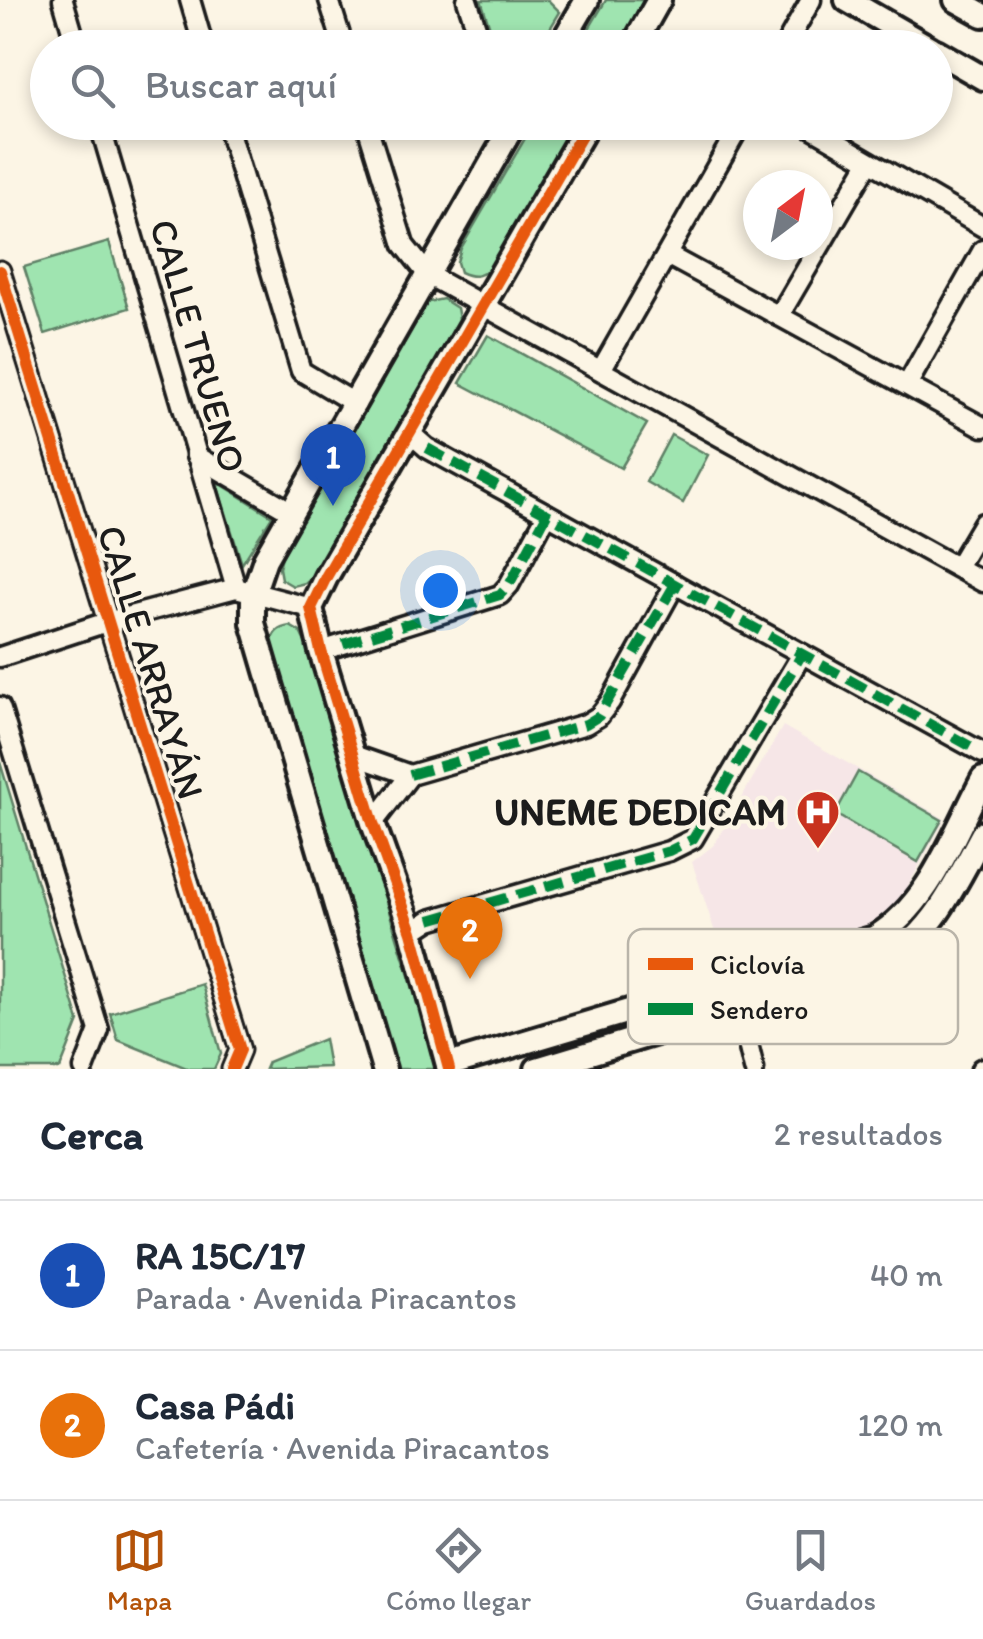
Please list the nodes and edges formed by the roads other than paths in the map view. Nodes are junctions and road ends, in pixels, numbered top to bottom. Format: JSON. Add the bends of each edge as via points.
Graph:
{"nodes":[{"id":1,"x":64,"y":0,"type":"edge"},
{"id":2,"x":190,"y":0,"type":"edge"},
{"id":3,"x":330,"y":0,"type":"edge"},
{"id":4,"x":466,"y":0,"type":"edge"},
{"id":5,"x":587,"y":0,"type":"edge"},
{"id":6,"x":659,"y":0,"type":"edge"},
{"id":7,"x":811,"y":0,"type":"edge"},
{"id":8,"x":847,"y":0,"type":"edge"},
{"id":9,"x":956,"y":0,"type":"edge"},
{"id":10,"x":983,"y":15,"type":"edge"},
{"id":11,"x":72,"y":30,"type":"edge"},
{"id":12,"x":199,"y":30,"type":"edge"},
{"id":13,"x":339,"y":30,"type":"edge"},
{"id":14,"x":477,"y":30,"type":"edge"},
{"id":15,"x":569,"y":30,"type":"edge"},
{"id":16,"x":642,"y":30,"type":"edge"},
{"id":17,"x":794,"y":30,"type":"edge"},
{"id":18,"x":900,"y":30,"type":"edge"},
{"id":19,"x":953,"y":61,"type":"edge"},
{"id":20,"x":983,"y":78,"type":"edge"},
{"id":21,"x":104,"y":140,"type":"edge"},
{"id":22,"x":231,"y":140,"type":"edge"},
{"id":23,"x":372,"y":140,"type":"edge"},
{"id":24,"x":504,"y":140,"type":"edge"},
{"id":25,"x":579,"y":140,"type":"edge"},
{"id":26,"x":732,"y":140,"type":"edge"},
{"id":27,"x":833,"y":140,"type":"edge"},
{"id":28,"x":870,"y":162,"type":"junction"},
{"id":29,"x":983,"y":227,"type":"edge"},
{"id":30,"x":983,"y":250,"type":"edge"},
{"id":31,"x":667,"y":254,"type":"junction"},
{"id":32,"x":0,"y":271,"type":"edge"},
{"id":33,"x":428,"y":275,"type":"junction"},
{"id":34,"x":485,"y":305,"type":"junction"},
{"id":35,"x":779,"y":316,"type":"junction"},
{"id":36,"x":601,"y":370,"type":"junction"},
{"id":37,"x":907,"y":385,"type":"junction"},
{"id":38,"x":356,"y":404,"type":"junction"},
{"id":39,"x":983,"y":426,"type":"edge"},
{"id":40,"x":410,"y":433,"type":"junction"},
{"id":41,"x":196,"y":456,"type":"junction"},
{"id":42,"x":292,"y":512,"type":"junction"},
{"id":43,"x":547,"y":514,"type":"junction"},
{"id":44,"x":983,"y":523,"type":"edge"},
{"id":45,"x":957,"y":568,"type":"junction"},
{"id":46,"x":983,"y":582,"type":"edge"},
{"id":47,"x":675,"y":584,"type":"junction"},
{"id":48,"x":245,"y":591,"type":"junction"},
{"id":49,"x":311,"y":608,"type":"junction"},
{"id":50,"x":107,"y":622,"type":"junction"},
{"id":51,"x":320,"y":650,"type":"junction"},
{"id":52,"x":802,"y":654,"type":"junction"},
{"id":53,"x":0,"y":658,"type":"edge"},
{"id":54,"x":0,"y":707,"type":"edge"},
{"id":55,"x":983,"y":753,"type":"edge"},
{"id":56,"x":353,"y":755,"type":"junction"},
{"id":57,"x":410,"y":774,"type":"junction"},
{"id":58,"x":983,"y":779,"type":"edge"},
{"id":59,"x":374,"y":823,"type":"junction"},
{"id":60,"x":983,"y":833,"type":"edge"},
{"id":61,"x":889,"y":929,"type":"edge"},
{"id":62,"x":927,"y":929,"type":"edge"},
{"id":63,"x":412,"y":932,"type":"junction"},
{"id":64,"x":628,"y":1013,"type":"edge"},
{"id":65,"x":628,"y":1042,"type":"edge"},
{"id":66,"x":747,"y":1044,"type":"edge"},
{"id":67,"x":380,"y":1064,"type":"edge"},
{"id":68,"x":449,"y":1067,"type":"edge"},
{"id":69,"x":84,"y":1069,"type":"edge"},
{"id":70,"x":232,"y":1069,"type":"edge"},
{"id":71,"x":536,"y":1069,"type":"edge"},
{"id":72,"x":754,"y":1069,"type":"edge"}],
"edges":[{"from":1,"to":11,"type":"street"},
{"from":2,"to":12,"type":"street"},
{"from":3,"to":13,"type":"street"},
{"from":4,"to":14,"type":"street"},
{"from":5,"to":15,"type":"street"},
{"from":6,"to":16,"type":"street"},
{"from":7,"to":17,"type":"street"},
{"from":8,"to":18,"type":"street"},
{"from":9,"to":10,"type":"street"},
{"from":19,"to":20,"type":"street"},
{"from":21,"to":41,"type":"street","name":"CALLE TRUENO"},
{"from":22,"to":38,"type":"street","via":[[300,370]]},
{"from":23,"to":33,"type":"street","via":[[404,245]]},
{"from":24,"to":33,"type":"street"},
{"from":25,"to":34,"type":"street"},
{"from":26,"to":31,"type":"street"},
{"from":27,"to":28,"type":"street"},
{"from":28,"to":29,"type":"street"},
{"from":28,"to":35,"type":"street"},
{"from":30,"to":37,"type":"street"},
{"from":31,"to":35,"type":"street"},
{"from":31,"to":36,"type":"street"},
{"from":32,"to":50,"type":"street","name":"CALLE ARRAYÁN"},
{"from":33,"to":34,"type":"street"},
{"from":33,"to":38,"type":"street"},
{"from":34,"to":36,"type":"street"},
{"from":34,"to":40,"type":"street"},
{"from":35,"to":37,"type":"street"},
{"from":36,"to":45,"type":"street"},
{"from":37,"to":39,"type":"street"},
{"from":38,"to":42,"type":"street"},
{"from":40,"to":43,"type":"street"},
{"from":40,"to":49,"type":"street"},
{"from":41,"to":42,"type":"street"},
{"from":41,"to":48,"type":"street","name":"CALLE TRUENO"},
{"from":42,"to":48,"type":"street"},
{"from":43,"to":47,"type":"street"},
{"from":43,"to":51,"type":"street","via":[[500,594]]},
{"from":44,"to":45,"type":"street"},
{"from":45,"to":46,"type":"street"},
{"from":47,"to":52,"type":"street"},
{"from":47,"to":57,"type":"street","via":[[599,716]]},
{"from":48,"to":49,"type":"street"},
{"from":48,"to":50,"type":"street"},
{"from":48,"to":67,"type":"street"},
{"from":49,"to":51,"type":"street"},
{"from":50,"to":53,"type":"street"},
{"from":50,"to":70,"type":"street","name":"CALLE ARRAYÁN","via":[[240,1050]]},
{"from":51,"to":56,"type":"street"},
{"from":52,"to":55,"type":"street"},
{"from":52,"to":63,"type":"street","via":[[693,839],[669,852],[430,920]]},
{"from":54,"to":69,"type":"street","via":[[99,1030]]},
{"from":56,"to":57,"type":"street"},
{"from":56,"to":59,"type":"street"},
{"from":57,"to":59,"type":"street"},
{"from":58,"to":61,"type":"street","via":[[917,904]]},
{"from":59,"to":63,"type":"street"},
{"from":60,"to":62,"type":"street"},
{"from":63,"to":68,"type":"street"},
{"from":64,"to":68,"type":"street"},
{"from":65,"to":71,"type":"street"},
{"from":66,"to":72,"type":"street"}]}
